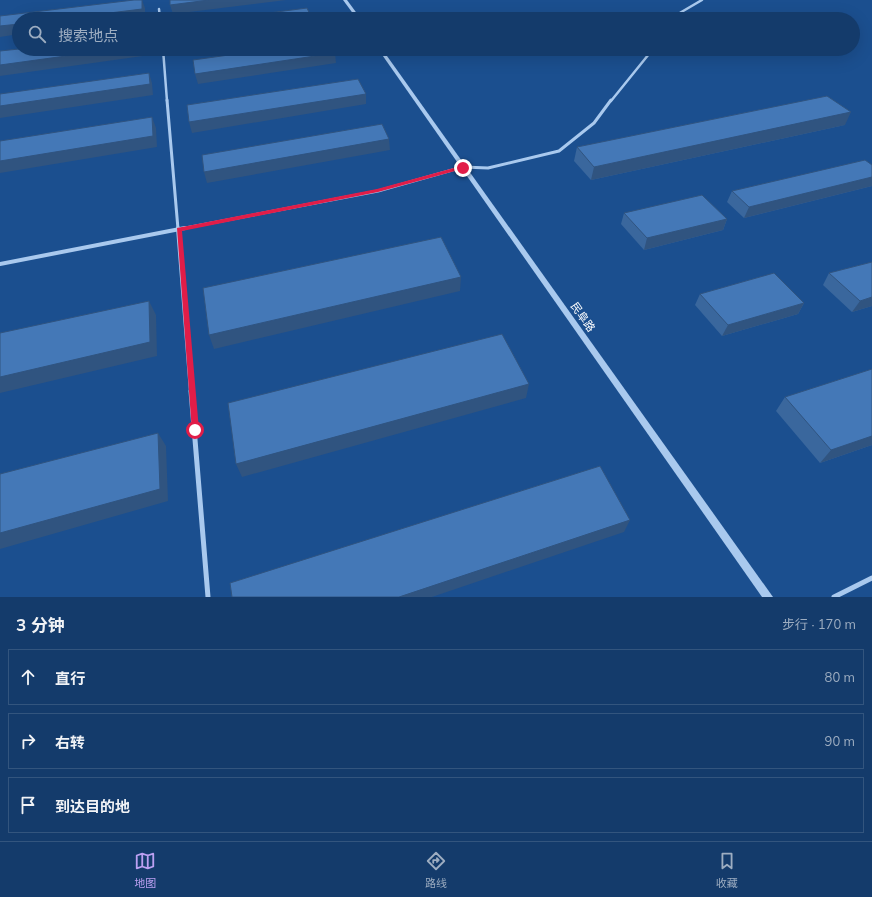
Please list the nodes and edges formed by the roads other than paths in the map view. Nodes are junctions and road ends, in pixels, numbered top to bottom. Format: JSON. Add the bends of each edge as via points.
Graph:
{"nodes":[{"id":1,"x":346,"y":0,"type":"edge"},
{"id":2,"x":702,"y":0,"type":"edge"},
{"id":3,"x":159,"y":9,"type":"dead end"},
{"id":4,"x":159,"y":12,"type":"edge"},
{"id":5,"x":354,"y":12,"type":"edge"},
{"id":6,"x":681,"y":12,"type":"edge"},
{"id":7,"x":164,"y":56,"type":"edge"},
{"id":8,"x":385,"y":56,"type":"edge"},
{"id":9,"x":648,"y":56,"type":"edge"},
{"id":10,"x":463,"y":168,"type":"junction"},
{"id":11,"x":179,"y":229,"type":"junction"},
{"id":12,"x":0,"y":264,"type":"edge"},
{"id":13,"x":872,"y":578,"type":"edge"},
{"id":14,"x":208,"y":597,"type":"edge"},
{"id":15,"x":768,"y":597,"type":"edge"},
{"id":16,"x":834,"y":597,"type":"edge"}],
"edges":[{"from":1,"to":5,"type":"street"},
{"from":2,"to":6,"type":"street"},
{"from":3,"to":4,"type":"street"},
{"from":7,"to":11,"type":"street"},
{"from":8,"to":10,"type":"street","name":"民阜路"},
{"from":9,"to":10,"type":"street","via":[[594,123],[559,151],[488,168]]},
{"from":10,"to":11,"type":"street","via":[[378,191]]},
{"from":10,"to":15,"type":"street","name":"民阜路"},
{"from":11,"to":12,"type":"street"},
{"from":11,"to":14,"type":"street"},
{"from":13,"to":16,"type":"street"}]}
